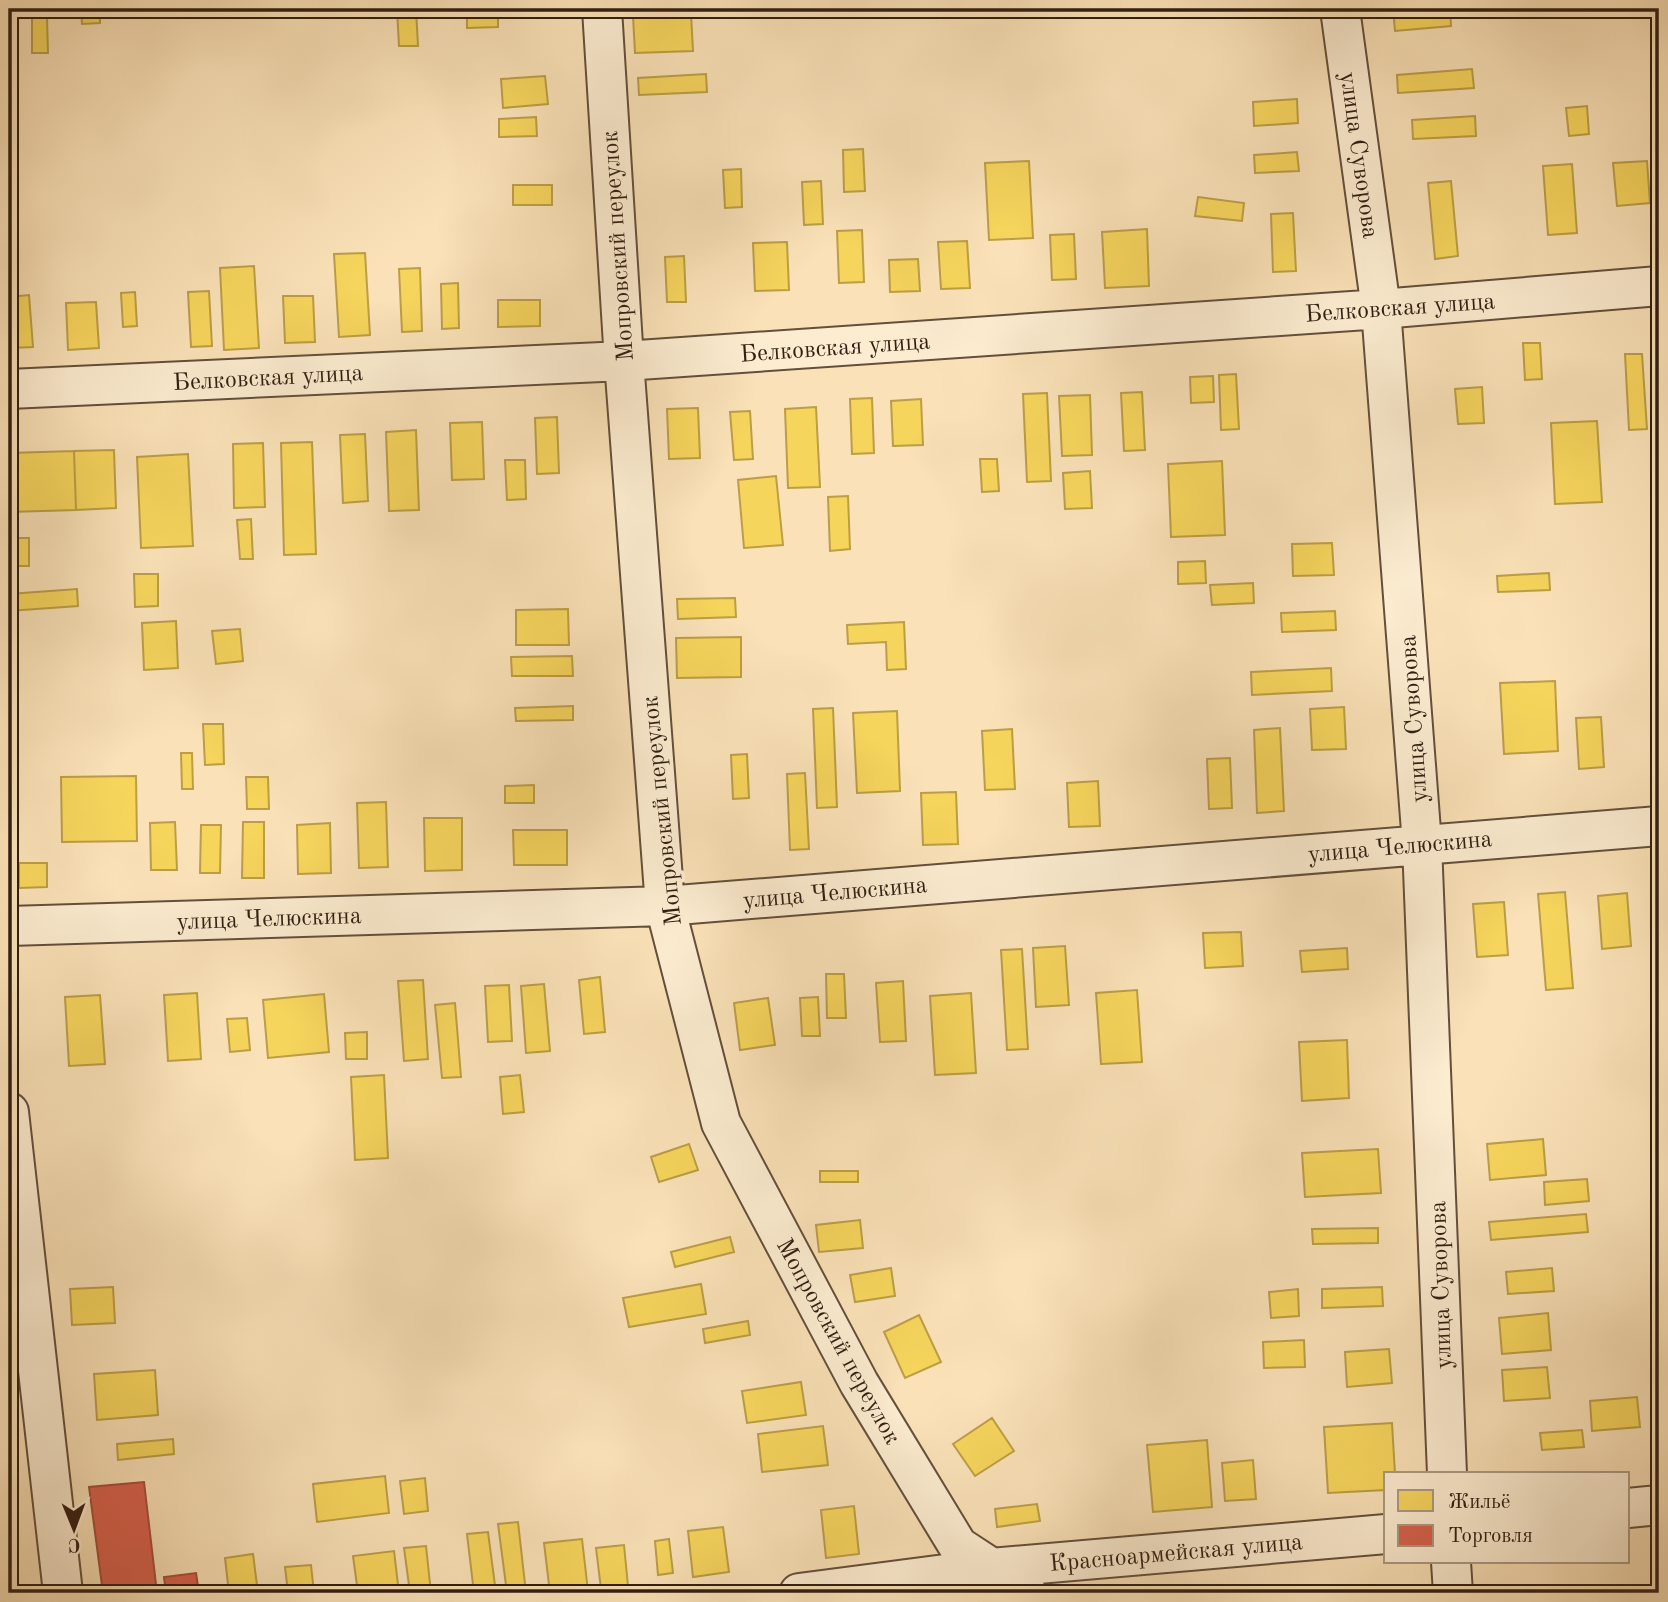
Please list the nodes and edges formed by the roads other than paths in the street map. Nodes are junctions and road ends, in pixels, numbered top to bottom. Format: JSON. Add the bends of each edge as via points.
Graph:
{"nodes":[{"id":1,"x":602,"y":9,"type":"edge"},
{"id":2,"x":1340,"y":9,"type":"edge"},
{"id":3,"x":1659,"y":286,"type":"edge"},
{"id":4,"x":1381,"y":309,"type":"junction"},
{"id":5,"x":624,"y":361,"type":"junction"},
{"id":6,"x":9,"y":389,"type":"edge"},
{"id":7,"x":1659,"y":826,"type":"edge"},
{"id":8,"x":1422,"y":844,"type":"junction"},
{"id":9,"x":665,"y":906,"type":"junction"},
{"id":10,"x":9,"y":926,"type":"edge"},
{"id":11,"x":10,"y":1130,"type":"edge"},
{"id":12,"x":1447,"y":1472,"type":"edge"},
{"id":13,"x":1659,"y":1505,"type":"edge"},
{"id":14,"x":1630,"y":1508,"type":"edge"},
{"id":15,"x":1384,"y":1534,"type":"edge"},
{"id":16,"x":1451,"y":1564,"type":"edge"},
{"id":17,"x":992,"y":1568,"type":"junction"},
{"id":18,"x":63,"y":1593,"type":"edge"},
{"id":19,"x":799,"y":1593,"type":"edge"},
{"id":20,"x":1027,"y":1593,"type":"edge"},
{"id":21,"x":1454,"y":1593,"type":"edge"}],
"edges":[{"from":1,"to":5,"type":"street","name":"Мопровский переулок"},
{"from":2,"to":4,"type":"street","name":"улица Суворова"},
{"from":3,"to":4,"type":"street","name":"Белковская улица"},
{"from":4,"to":5,"type":"street","name":"Белковская улица"},
{"from":4,"to":8,"type":"street","name":"улица Суворова"},
{"from":5,"to":6,"type":"street","name":"Белковская улица"},
{"from":5,"to":9,"type":"street","name":"Мопровский переулок"},
{"from":7,"to":8,"type":"street","name":"улица Челюскина"},
{"from":8,"to":9,"type":"street","name":"улица Челюскина"},
{"from":8,"to":12,"type":"street","name":"улица Суворова"},
{"from":9,"to":10,"type":"street","name":"улица Челюскина"},
{"from":9,"to":17,"type":"street","name":"Мопровский переулок","via":[[721,1123],[866,1395],[958,1546]]},
{"from":11,"to":18,"type":"street"},
{"from":13,"to":14,"type":"street"},
{"from":15,"to":17,"type":"street","name":"Красноармейская улица"},
{"from":16,"to":21,"type":"street"},
{"from":17,"to":19,"type":"street","name":"Красноармейская улица"},
{"from":17,"to":20,"type":"street","name":"Мопровский переулок"}]}
